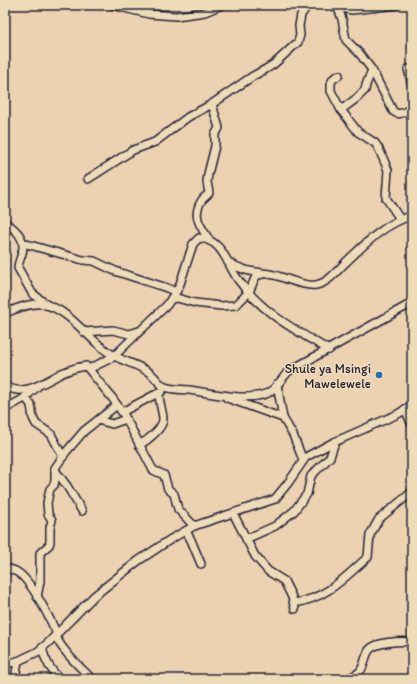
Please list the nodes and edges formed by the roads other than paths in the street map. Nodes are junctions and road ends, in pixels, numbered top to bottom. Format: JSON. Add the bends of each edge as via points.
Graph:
{"nodes":[{"id":1,"x":222,"y":5,"type":"edge"},
{"id":2,"x":308,"y":5,"type":"edge"},
{"id":3,"x":330,"y":5,"type":"edge"},
{"id":4,"x":397,"y":5,"type":"edge"},
{"id":5,"x":115,"y":6,"type":"edge"},
{"id":6,"x":127,"y":7,"type":"edge"},
{"id":7,"x":338,"y":8,"type":"junction"},
{"id":8,"x":408,"y":69,"type":"dead end"},
{"id":9,"x":372,"y":70,"type":"junction"},
{"id":10,"x":339,"y":75,"type":"dead end"},
{"id":11,"x":412,"y":86,"type":"edge"},
{"id":12,"x":212,"y":104,"type":"junction"},
{"id":13,"x":412,"y":108,"type":"edge"},
{"id":14,"x":341,"y":110,"type":"junction"},
{"id":15,"x":88,"y":179,"type":"dead end"},
{"id":16,"x":412,"y":216,"type":"edge"},
{"id":17,"x":400,"y":219,"type":"junction"},
{"id":18,"x":7,"y":224,"type":"dead end"},
{"id":19,"x":210,"y":241,"type":"junction"},
{"id":20,"x":23,"y":243,"type":"junction"},
{"id":21,"x":228,"y":261,"type":"junction"},
{"id":22,"x":264,"y":274,"type":"junction"},
{"id":23,"x":176,"y":292,"type":"junction"},
{"id":24,"x":249,"y":292,"type":"junction"},
{"id":25,"x":171,"y":299,"type":"junction"},
{"id":26,"x":412,"y":303,"type":"edge"},
{"id":27,"x":49,"y":306,"type":"junction"},
{"id":28,"x":5,"y":313,"type":"edge"},
{"id":29,"x":141,"y":330,"type":"junction"},
{"id":30,"x":84,"y":332,"type":"junction"},
{"id":31,"x":329,"y":350,"type":"junction"},
{"id":32,"x":113,"y":357,"type":"junction"},
{"id":33,"x":89,"y":369,"type":"junction"},
{"id":34,"x":277,"y":384,"type":"junction"},
{"id":35,"x":5,"y":385,"type":"edge"},
{"id":36,"x":39,"y":386,"type":"junction"},
{"id":37,"x":169,"y":388,"type":"junction"},
{"id":38,"x":159,"y":393,"type":"junction"},
{"id":39,"x":221,"y":395,"type":"junction"},
{"id":40,"x":25,"y":397,"type":"junction"},
{"id":41,"x":117,"y":405,"type":"junction"},
{"id":42,"x":412,"y":405,"type":"edge"},
{"id":43,"x":5,"y":409,"type":"edge"},
{"id":44,"x":405,"y":409,"type":"junction"},
{"id":45,"x":122,"y":412,"type":"junction"},
{"id":46,"x":283,"y":418,"type":"junction"},
{"id":47,"x":126,"y":419,"type":"junction"},
{"id":48,"x":98,"y":420,"type":"junction"},
{"id":49,"x":412,"y":425,"type":"edge"},
{"id":50,"x":335,"y":442,"type":"junction"},
{"id":51,"x":139,"y":445,"type":"junction"},
{"id":52,"x":63,"y":457,"type":"junction"},
{"id":53,"x":303,"y":460,"type":"junction"},
{"id":54,"x":55,"y":470,"type":"junction"},
{"id":55,"x":412,"y":492,"type":"edge"},
{"id":56,"x":82,"y":511,"type":"dead end"},
{"id":57,"x":233,"y":513,"type":"junction"},
{"id":58,"x":194,"y":526,"type":"junction"},
{"id":59,"x":186,"y":530,"type":"junction"},
{"id":60,"x":246,"y":539,"type":"junction"},
{"id":61,"x":201,"y":564,"type":"dead end"},
{"id":62,"x":5,"y":568,"type":"edge"},
{"id":63,"x":37,"y":597,"type":"junction"},
{"id":64,"x":56,"y":635,"type":"junction"},
{"id":65,"x":412,"y":642,"type":"edge"},
{"id":66,"x":42,"y":648,"type":"junction"},
{"id":67,"x":18,"y":661,"type":"junction"},
{"id":68,"x":5,"y":664,"type":"edge"},
{"id":69,"x":349,"y":678,"type":"dead end"},
{"id":70,"x":15,"y":679,"type":"edge"},
{"id":71,"x":60,"y":679,"type":"edge"},
{"id":72,"x":92,"y":679,"type":"edge"}],
"edges":[{"from":1,"to":6,"type":"street","via":[[205,12],[179,16],[150,14]]},
{"from":2,"to":12,"type":"street","via":[[302,14],[298,42],[266,69]]},
{"from":3,"to":7,"type":"street"},
{"from":4,"to":7,"type":"street","via":[[352,10]]},
{"from":5,"to":6,"type":"street"},
{"from":7,"to":9,"type":"street","via":[[346,40]]},
{"from":8,"to":11,"type":"street"},
{"from":9,"to":13,"type":"street","via":[[396,113],[400,114]]},
{"from":9,"to":14,"type":"street","via":[[365,90]]},
{"from":10,"to":14,"type":"street","via":[[333,79],[330,88]]},
{"from":12,"to":15,"type":"street","via":[[188,117],[154,142],[133,150]]},
{"from":12,"to":19,"type":"street","via":[[219,128],[215,135],[208,174],[209,193],[202,200],[197,212],[200,225]]},
{"from":14,"to":17,"type":"street","via":[[358,132],[380,149],[388,170],[386,198]]},
{"from":16,"to":17,"type":"street"},
{"from":17,"to":22,"type":"street","via":[[383,230],[333,276],[318,285]]},
{"from":18,"to":20,"type":"street","via":[[16,230]]},
{"from":19,"to":21,"type":"street","via":[[219,246]]},
{"from":19,"to":23,"type":"street","via":[[199,238],[193,244]]},
{"from":20,"to":23,"type":"street","via":[[94,261]]},
{"from":20,"to":27,"type":"street","via":[[18,268],[32,293]]},
{"from":21,"to":22,"type":"street","via":[[243,270]]},
{"from":21,"to":24,"type":"street","via":[[232,272]]},
{"from":22,"to":24,"type":"street","via":[[256,276]]},
{"from":23,"to":25,"type":"street"},
{"from":24,"to":25,"type":"street","via":[[240,303],[230,306]]},
{"from":24,"to":31,"type":"street","via":[[283,323]]},
{"from":25,"to":29,"type":"street"},
{"from":26,"to":31,"type":"street"},
{"from":27,"to":28,"type":"street","via":[[26,306]]},
{"from":27,"to":30,"type":"street","via":[[63,312]]},
{"from":29,"to":30,"type":"street","via":[[129,334],[113,330]]},
{"from":29,"to":32,"type":"street"},
{"from":30,"to":32,"type":"street"},
{"from":31,"to":34,"type":"street","via":[[289,371]]},
{"from":32,"to":33,"type":"street"},
{"from":32,"to":37,"type":"street","via":[[148,371],[163,386]]},
{"from":33,"to":36,"type":"street","via":[[85,366],[63,373]]},
{"from":33,"to":41,"type":"street"},
{"from":34,"to":39,"type":"street","via":[[271,391],[262,395]]},
{"from":34,"to":46,"type":"street"},
{"from":35,"to":36,"type":"street","via":[[18,390]]},
{"from":36,"to":40,"type":"street"},
{"from":37,"to":38,"type":"street"},
{"from":37,"to":39,"type":"street"},
{"from":38,"to":45,"type":"street"},
{"from":38,"to":51,"type":"street","via":[[163,422],[149,440]]},
{"from":39,"to":46,"type":"street"},
{"from":40,"to":43,"type":"street"},
{"from":40,"to":52,"type":"street","via":[[31,405],[36,424],[51,434]]},
{"from":41,"to":45,"type":"street"},
{"from":41,"to":48,"type":"street"},
{"from":42,"to":44,"type":"street"},
{"from":44,"to":49,"type":"street"},
{"from":44,"to":50,"type":"street"},
{"from":45,"to":47,"type":"street"},
{"from":46,"to":53,"type":"street"},
{"from":47,"to":48,"type":"street","via":[[112,424]]},
{"from":47,"to":51,"type":"street"},
{"from":48,"to":52,"type":"street","via":[[84,430]]},
{"from":50,"to":53,"type":"street"},
{"from":50,"to":60,"type":"street","via":[[330,457],[311,476],[307,494],[294,511],[275,526]]},
{"from":51,"to":58,"type":"street","via":[[153,470],[164,475],[168,490],[174,494],[178,509]]},
{"from":52,"to":54,"type":"street"},
{"from":53,"to":57,"type":"street","via":[[275,499]]},
{"from":54,"to":56,"type":"street"},
{"from":54,"to":63,"type":"street","via":[[56,480],[50,489],[47,503],[48,514],[52,520],[51,539],[49,545],[40,553]]},
{"from":55,"to":60,"type":"street","via":[[379,519],[370,535],[368,557],[350,575],[314,599],[295,606],[284,581],[268,571],[255,556]]},
{"from":57,"to":58,"type":"street"},
{"from":57,"to":60,"type":"street"},
{"from":58,"to":59,"type":"street"},
{"from":59,"to":61,"type":"street"},
{"from":59,"to":64,"type":"street","via":[[114,579]]},
{"from":62,"to":63,"type":"street","via":[[21,576]]},
{"from":63,"to":64,"type":"street"},
{"from":64,"to":66,"type":"street"},
{"from":64,"to":72,"type":"street","via":[[62,649]]},
{"from":65,"to":69,"type":"street","via":[[375,645],[368,651],[363,669]]},
{"from":66,"to":67,"type":"street"},
{"from":66,"to":71,"type":"street","via":[[52,672]]},
{"from":67,"to":68,"type":"street"},
{"from":67,"to":70,"type":"street"}]}
